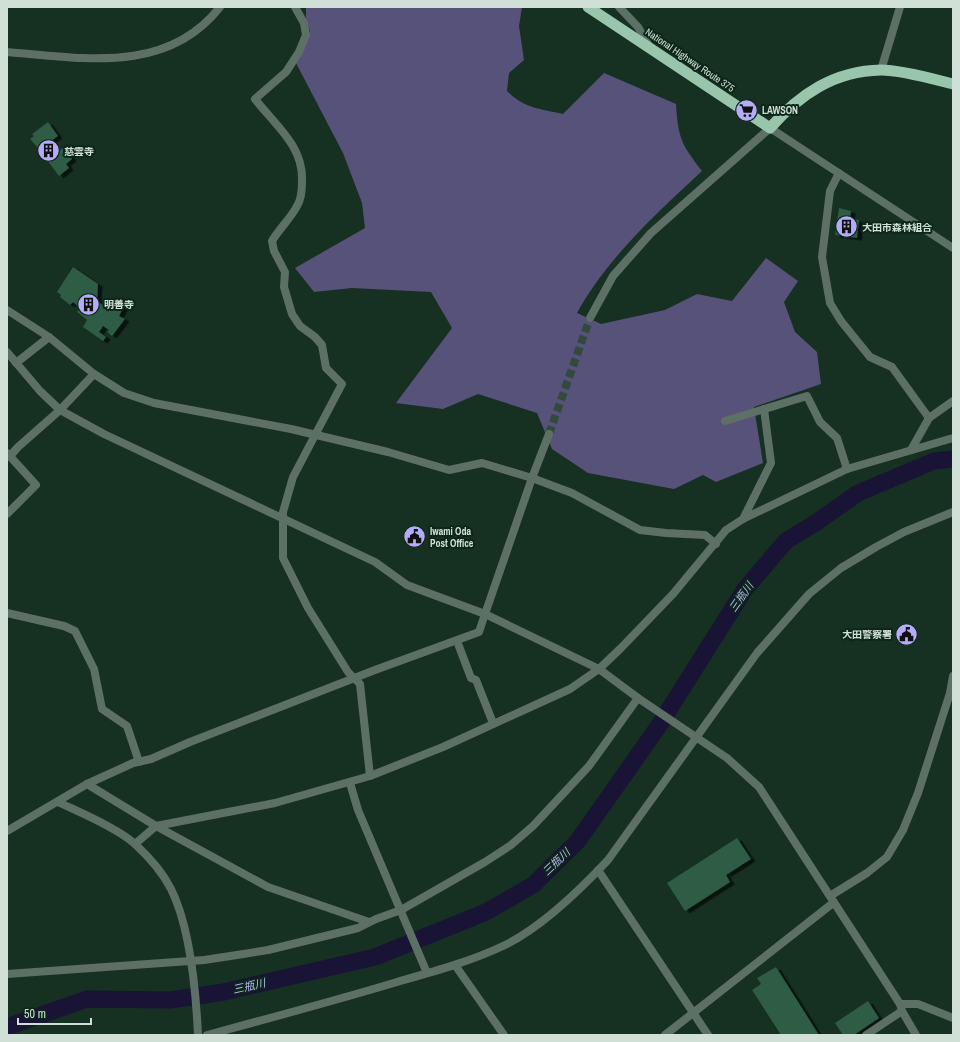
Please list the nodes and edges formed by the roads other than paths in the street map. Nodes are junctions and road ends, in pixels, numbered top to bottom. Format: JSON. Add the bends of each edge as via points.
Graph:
{"nodes":[{"id":1,"x":220,"y":7,"type":"edge"},
{"id":2,"x":295,"y":7,"type":"edge"},
{"id":3,"x":588,"y":7,"type":"edge"},
{"id":4,"x":619,"y":7,"type":"edge"},
{"id":5,"x":900,"y":7,"type":"edge"},
{"id":6,"x":651,"y":49,"type":"junction"},
{"id":7,"x":7,"y":52,"type":"edge"},
{"id":8,"x":882,"y":70,"type":"junction"},
{"id":9,"x":953,"y":84,"type":"edge"},
{"id":10,"x":770,"y":128,"type":"junction"},
{"id":11,"x":839,"y":173,"type":"junction"},
{"id":12,"x":953,"y":248,"type":"edge"},
{"id":13,"x":7,"y":310,"type":"edge"},
{"id":14,"x":590,"y":318,"type":"tunnel mouth"},
{"id":15,"x":49,"y":337,"type":"junction"},
{"id":16,"x":7,"y":352,"type":"edge"},
{"id":17,"x":16,"y":363,"type":"junction"},
{"id":18,"x":94,"y":374,"type":"junction"},
{"id":19,"x":953,"y":400,"type":"edge"},
{"id":20,"x":764,"y":409,"type":"junction"},
{"id":21,"x":60,"y":410,"type":"junction"},
{"id":22,"x":929,"y":418,"type":"junction"},
{"id":23,"x":725,"y":421,"type":"dead end"},
{"id":24,"x":549,"y":434,"type":"tunnel mouth"},
{"id":25,"x":314,"y":435,"type":"junction"},
{"id":26,"x":953,"y":438,"type":"edge"},
{"id":27,"x":912,"y":450,"type":"junction"},
{"id":28,"x":8,"y":455,"type":"edge"},
{"id":29,"x":848,"y":468,"type":"junction"},
{"id":30,"x":532,"y":478,"type":"junction"},
{"id":31,"x":953,"y":512,"type":"edge"},
{"id":32,"x":7,"y":514,"type":"edge"},
{"id":33,"x":283,"y":519,"type":"junction"},
{"id":34,"x":743,"y":519,"type":"junction"},
{"id":35,"x":716,"y":544,"type":"junction"},
{"id":36,"x":7,"y":612,"type":"edge"},
{"id":37,"x":485,"y":614,"type":"junction"},
{"id":38,"x":457,"y":641,"type":"junction"},
{"id":39,"x":599,"y":669,"type":"junction"},
{"id":40,"x":953,"y":676,"type":"edge"},
{"id":41,"x":354,"y":679,"type":"junction"},
{"id":42,"x":951,"y":693,"type":"edge"},
{"id":43,"x":638,"y":698,"type":"junction"},
{"id":44,"x":494,"y":723,"type":"junction"},
{"id":45,"x":696,"y":737,"type":"junction"},
{"id":46,"x":139,"y":762,"type":"junction"},
{"id":47,"x":370,"y":776,"type":"junction"},
{"id":48,"x":350,"y":783,"type":"junction"},
{"id":49,"x":87,"y":784,"type":"junction"},
{"id":50,"x":58,"y":802,"type":"junction"},
{"id":51,"x":156,"y":826,"type":"junction"},
{"id":52,"x":7,"y":831,"type":"edge"},
{"id":53,"x":135,"y":844,"type":"junction"},
{"id":54,"x":598,"y":870,"type":"junction"},
{"id":55,"x":831,"y":900,"type":"junction"},
{"id":56,"x":400,"y":910,"type":"junction"},
{"id":57,"x":369,"y":922,"type":"junction"},
{"id":58,"x":191,"y":964,"type":"junction"},
{"id":59,"x":455,"y":965,"type":"junction"},
{"id":60,"x":426,"y":970,"type":"junction"},
{"id":61,"x":7,"y":974,"type":"edge"},
{"id":62,"x":901,"y":1008,"type":"junction"},
{"id":63,"x":694,"y":1014,"type":"junction"},
{"id":64,"x":953,"y":1018,"type":"edge"},
{"id":65,"x":198,"y":1031,"type":"edge"},
{"id":66,"x":206,"y":1035,"type":"edge"},
{"id":67,"x":504,"y":1035,"type":"edge"},
{"id":68,"x":665,"y":1035,"type":"edge"},
{"id":69,"x":708,"y":1035,"type":"edge"},
{"id":70,"x":866,"y":1035,"type":"edge"},
{"id":71,"x":916,"y":1035,"type":"edge"}],
"edges":[{"from":1,"to":7,"type":"street","via":[[210,18],[179,41],[157,52],[131,58],[93,59]]},
{"from":2,"to":25,"type":"street","via":[[304,23],[306,35],[299,52],[286,72],[255,99],[281,128],[296,150],[303,169],[298,206],[272,241],[274,251],[285,272],[284,287],[292,314],[300,326],[315,336],[322,346],[326,368],[342,384]]},
{"from":3,"to":6,"type":"highway","name":"National Highway Route 375"},
{"from":4,"to":6,"type":"street","via":[[638,27]]},
{"from":5,"to":8,"type":"street"},
{"from":6,"to":10,"type":"highway","name":"National Highway Route 375"},
{"from":8,"to":9,"type":"highway","via":[[928,77]]},
{"from":8,"to":10,"type":"highway","via":[[836,79],[808,92],[787,108]]},
{"from":10,"to":11,"type":"street"},
{"from":10,"to":14,"type":"street","via":[[651,233],[613,276]]},
{"from":11,"to":12,"type":"street"},
{"from":11,"to":22,"type":"street","via":[[830,191],[822,257],[830,302],[841,321],[870,357],[892,367]]},
{"from":13,"to":15,"type":"street"},
{"from":15,"to":17,"type":"street"},
{"from":15,"to":18,"type":"street"},
{"from":16,"to":17,"type":"street"},
{"from":17,"to":21,"type":"street"},
{"from":18,"to":21,"type":"street"},
{"from":18,"to":25,"type":"street","via":[[124,393],[154,403]]},
{"from":19,"to":22,"type":"street"},
{"from":20,"to":23,"type":"street"},
{"from":20,"to":29,"type":"street","via":[[807,396],[820,422],[838,438]]},
{"from":20,"to":34,"type":"street","via":[[771,463]]},
{"from":21,"to":28,"type":"street"},
{"from":21,"to":33,"type":"street","via":[[104,434]]},
{"from":22,"to":27,"type":"street"},
{"from":24,"to":30,"type":"street"},
{"from":25,"to":30,"type":"street","via":[[388,452],[449,470],[482,463]]},
{"from":25,"to":33,"type":"street","via":[[293,477]]},
{"from":26,"to":27,"type":"street"},
{"from":27,"to":29,"type":"street"},
{"from":28,"to":32,"type":"street","via":[[36,485]]},
{"from":29,"to":34,"type":"street"},
{"from":30,"to":35,"type":"street","via":[[572,493],[640,530],[705,535]]},
{"from":30,"to":37,"type":"street"},
{"from":31,"to":45,"type":"street","via":[[904,532],[876,547],[841,568],[809,594],[757,653]]},
{"from":33,"to":37,"type":"street","via":[[375,562],[407,585]]},
{"from":33,"to":41,"type":"street","via":[[283,558],[308,608]]},
{"from":34,"to":35,"type":"street","via":[[726,530]]},
{"from":35,"to":39,"type":"street","via":[[673,594]]},
{"from":36,"to":46,"type":"street","via":[[64,626],[74,631],[94,669],[102,710],[126,726]]},
{"from":37,"to":38,"type":"street","via":[[480,632]]},
{"from":37,"to":39,"type":"street"},
{"from":38,"to":41,"type":"street"},
{"from":38,"to":44,"type":"street","via":[[471,678],[476,680]]},
{"from":39,"to":43,"type":"street"},
{"from":39,"to":44,"type":"street","via":[[570,689]]},
{"from":40,"to":42,"type":"street"},
{"from":41,"to":46,"type":"street"},
{"from":41,"to":47,"type":"street","via":[[360,684]]},
{"from":42,"to":55,"type":"street","via":[[918,794],[903,830],[887,857]]},
{"from":43,"to":45,"type":"street"},
{"from":43,"to":56,"type":"street","via":[[589,766],[533,826],[485,862]]},
{"from":44,"to":47,"type":"street"},
{"from":45,"to":54,"type":"street"},
{"from":45,"to":55,"type":"street","via":[[727,758],[758,787]]},
{"from":46,"to":49,"type":"street"},
{"from":47,"to":48,"type":"street"},
{"from":48,"to":51,"type":"street","via":[[268,804]]},
{"from":48,"to":56,"type":"street","via":[[358,810]]},
{"from":49,"to":50,"type":"street"},
{"from":49,"to":51,"type":"street"},
{"from":50,"to":52,"type":"street"},
{"from":50,"to":53,"type":"street"},
{"from":51,"to":53,"type":"street"},
{"from":51,"to":57,"type":"street","via":[[268,887]]},
{"from":53,"to":58,"type":"street","via":[[160,871],[171,889],[180,912]]},
{"from":54,"to":59,"type":"street","via":[[552,913],[528,930],[503,946]]},
{"from":54,"to":63,"type":"street"},
{"from":55,"to":62,"type":"street"},
{"from":55,"to":63,"type":"street"},
{"from":56,"to":57,"type":"street"},
{"from":56,"to":60,"type":"street"},
{"from":57,"to":58,"type":"street","via":[[358,928],[268,950]]},
{"from":58,"to":61,"type":"street"},
{"from":58,"to":65,"type":"street"},
{"from":59,"to":60,"type":"street"},
{"from":59,"to":67,"type":"street"},
{"from":60,"to":66,"type":"street"},
{"from":62,"to":64,"type":"street","via":[[918,1004]]},
{"from":62,"to":70,"type":"street"},
{"from":62,"to":71,"type":"street"},
{"from":63,"to":68,"type":"street"},
{"from":63,"to":69,"type":"street"}]}
